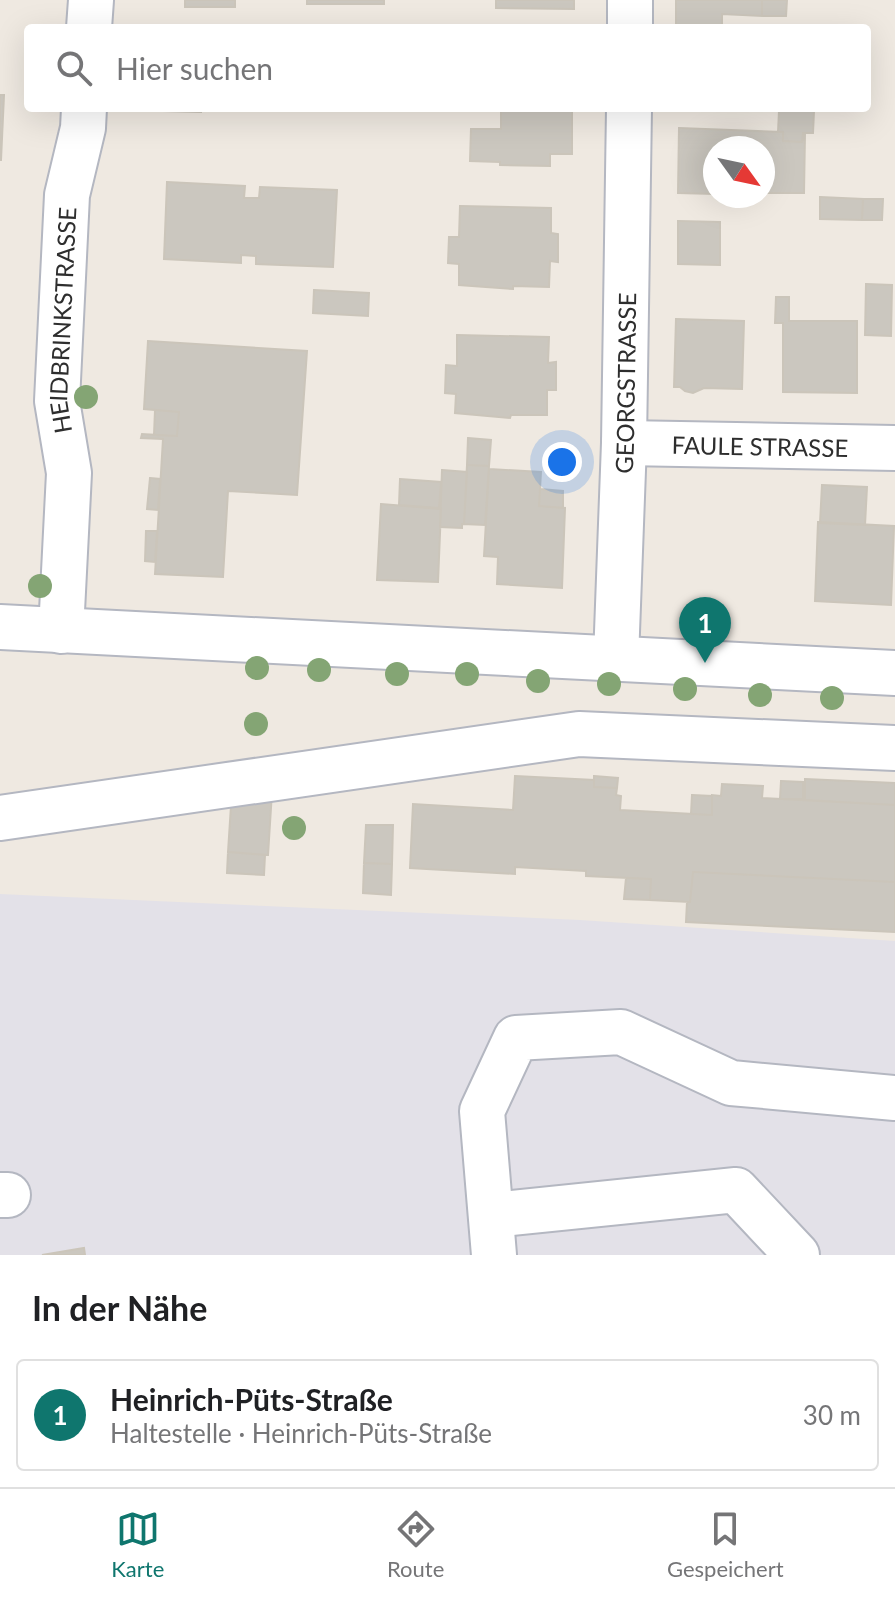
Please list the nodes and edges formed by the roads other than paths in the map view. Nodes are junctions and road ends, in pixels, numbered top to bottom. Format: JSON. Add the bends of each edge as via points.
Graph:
{"nodes":[{"id":1,"x":91,"y":0,"type":"edge"},
{"id":2,"x":630,"y":0,"type":"edge"},
{"id":3,"x":89,"y":24,"type":"edge"},
{"id":4,"x":630,"y":24,"type":"edge"},
{"id":5,"x":84,"y":112,"type":"edge"},
{"id":6,"x":629,"y":112,"type":"edge"},
{"id":7,"x":624,"y":443,"type":"junction"},
{"id":8,"x":895,"y":448,"type":"edge"},
{"id":9,"x":0,"y":627,"type":"edge"},
{"id":10,"x":61,"y":631,"type":"junction"},
{"id":11,"x":616,"y":659,"type":"junction"},
{"id":12,"x":895,"y":673,"type":"edge"},
{"id":13,"x":895,"y":748,"type":"edge"},
{"id":14,"x":0,"y":818,"type":"edge"},
{"id":15,"x":895,"y":1098,"type":"edge"},
{"id":16,"x":492,"y":1235,"type":"edge"},
{"id":17,"x":797,"y":1255,"type":"edge"}],
"edges":[{"from":1,"to":3,"type":"street"},
{"from":2,"to":4,"type":"street"},
{"from":5,"to":10,"type":"street","name":"HEIDBRINKSTRASSE","via":[[67,195],[57,401],[69,473]]},
{"from":6,"to":7,"type":"street","name":"GEORGSTRASSE"},
{"from":7,"to":8,"type":"street","name":"FAULE STRASSE"},
{"from":7,"to":11,"type":"street","name":"GEORGSTRASSE"},
{"from":9,"to":10,"type":"street"},
{"from":10,"to":11,"type":"street"},
{"from":11,"to":12,"type":"street"},
{"from":13,"to":14,"type":"street","via":[[579,734]]},
{"from":15,"to":16,"type":"street","via":[[731,1083],[621,1032],[516,1038],[482,1111]]},
{"from":16,"to":17,"type":"street","via":[[736,1190]]}]}
